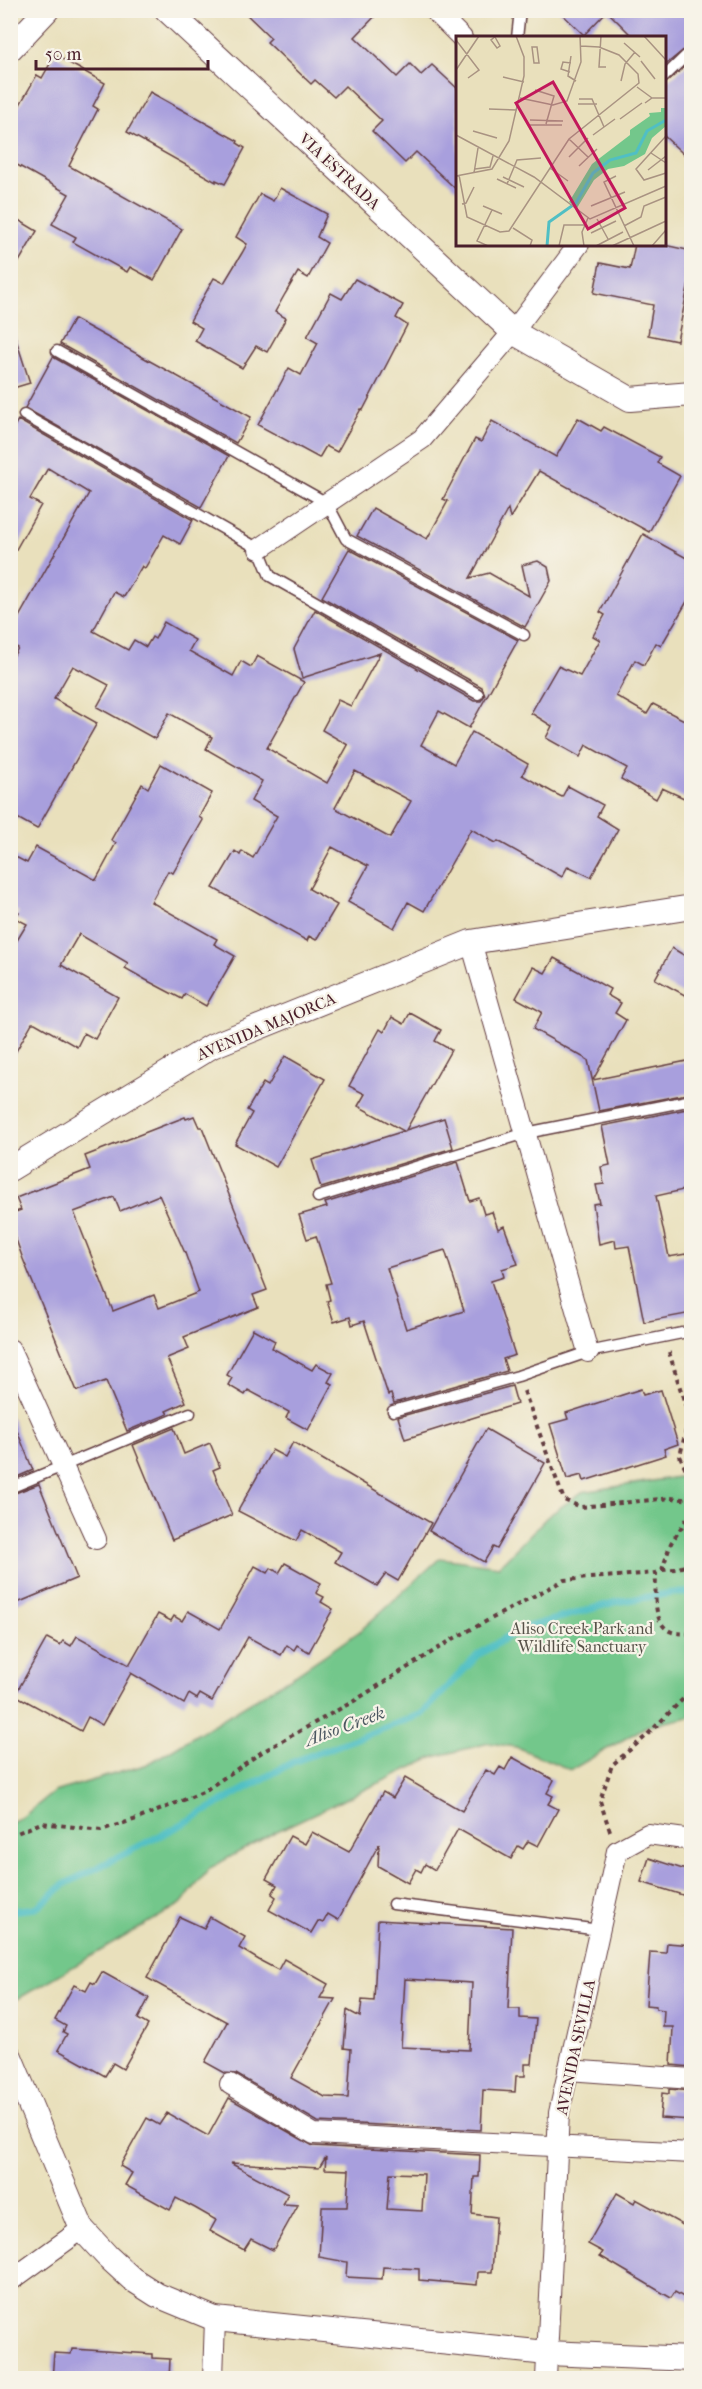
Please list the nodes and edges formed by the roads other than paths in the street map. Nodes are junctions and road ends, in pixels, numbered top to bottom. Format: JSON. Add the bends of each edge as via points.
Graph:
{"nodes":[{"id":1,"x":47,"y":10,"type":"edge"},
{"id":2,"x":166,"y":10,"type":"edge"},
{"id":3,"x":434,"y":10,"type":"edge"},
{"id":4,"x":520,"y":10,"type":"edge"},
{"id":5,"x":460,"y":36,"type":"edge"},
{"id":6,"x":517,"y":36,"type":"edge"},
{"id":7,"x":10,"y":49,"type":"edge"},
{"id":8,"x":692,"y":50,"type":"edge"},
{"id":9,"x":666,"y":75,"type":"edge"},
{"id":10,"x":578,"y":246,"type":"edge"},
{"id":11,"x":513,"y":332,"type":"junction"},
{"id":12,"x":57,"y":351,"type":"dead end"},
{"id":13,"x":692,"y":394,"type":"edge"},
{"id":14,"x":24,"y":415,"type":"dead end"},
{"id":15,"x":327,"y":503,"type":"junction"},
{"id":16,"x":259,"y":549,"type":"junction"},
{"id":17,"x":524,"y":635,"type":"dead end"},
{"id":18,"x":478,"y":694,"type":"dead end"},
{"id":19,"x":692,"y":907,"type":"edge"},
{"id":20,"x":471,"y":942,"type":"junction"},
{"id":21,"x":692,"y":1100,"type":"edge"},
{"id":22,"x":526,"y":1133,"type":"junction"},
{"id":23,"x":10,"y":1168,"type":"edge"},
{"id":24,"x":318,"y":1197,"type":"dead end"},
{"id":25,"x":692,"y":1331,"type":"edge"},
{"id":26,"x":10,"y":1349,"type":"edge"},
{"id":27,"x":588,"y":1352,"type":"junction"},
{"id":28,"x":393,"y":1411,"type":"dead end"},
{"id":29,"x":190,"y":1413,"type":"dead end"},
{"id":30,"x":63,"y":1465,"type":"junction"},
{"id":31,"x":10,"y":1488,"type":"edge"},
{"id":32,"x":96,"y":1539,"type":"dead end"},
{"id":33,"x":692,"y":1840,"type":"edge"},
{"id":34,"x":393,"y":1904,"type":"dead end"},
{"id":35,"x":600,"y":1930,"type":"junction"},
{"id":36,"x":10,"y":2057,"type":"edge"},
{"id":37,"x":568,"y":2070,"type":"junction"},
{"id":38,"x":692,"y":2079,"type":"edge"},
{"id":39,"x":230,"y":2084,"type":"dead end"},
{"id":40,"x":557,"y":2147,"type":"junction"},
{"id":41,"x":692,"y":2153,"type":"edge"},
{"id":42,"x":82,"y":2229,"type":"junction"},
{"id":43,"x":10,"y":2282,"type":"edge"},
{"id":44,"x":215,"y":2319,"type":"junction"},
{"id":45,"x":547,"y":2353,"type":"junction"},
{"id":46,"x":692,"y":2359,"type":"edge"},
{"id":47,"x":213,"y":2379,"type":"edge"},
{"id":48,"x":546,"y":2379,"type":"edge"}],
"edges":[{"from":1,"to":7,"type":"street"},
{"from":2,"to":11,"type":"street","name":"VIA ESTRADA"},
{"from":3,"to":5,"type":"street"},
{"from":4,"to":6,"type":"lane"},
{"from":8,"to":9,"type":"lane"},
{"from":10,"to":11,"type":"street"},
{"from":11,"to":13,"type":"street","name":"VIA ESTRADA","via":[[630,399]]},
{"from":11,"to":15,"type":"street","via":[[422,439]]},
{"from":12,"to":15,"type":"lane"},
{"from":14,"to":16,"type":"lane"},
{"from":15,"to":16,"type":"street"},
{"from":15,"to":17,"type":"lane","via":[[346,539]]},
{"from":16,"to":18,"type":"lane","via":[[270,576]]},
{"from":19,"to":20,"type":"street","name":"AVENIDA MAJORCA"},
{"from":20,"to":22,"type":"street"},
{"from":20,"to":23,"type":"street","name":"AVENIDA MAJORCA","via":[[212,1046]]},
{"from":21,"to":22,"type":"lane"},
{"from":22,"to":24,"type":"lane"},
{"from":22,"to":27,"type":"street"},
{"from":25,"to":27,"type":"lane"},
{"from":26,"to":30,"type":"street"},
{"from":27,"to":28,"type":"lane"},
{"from":29,"to":30,"type":"lane"},
{"from":30,"to":31,"type":"lane"},
{"from":30,"to":32,"type":"street"},
{"from":33,"to":35,"type":"street","name":"AVENIDA SEVILLA","via":[[648,1834],[617,1851]]},
{"from":34,"to":35,"type":"lane"},
{"from":35,"to":37,"type":"street","name":"AVENIDA SEVILLA"},
{"from":36,"to":42,"type":"street"},
{"from":37,"to":38,"type":"street"},
{"from":37,"to":40,"type":"street","name":"AVENIDA SEVILLA"},
{"from":39,"to":40,"type":"street","via":[[314,2134]]},
{"from":40,"to":41,"type":"street"},
{"from":40,"to":45,"type":"street","name":"AVENIDA SEVILLA"},
{"from":42,"to":43,"type":"street"},
{"from":42,"to":44,"type":"street","via":[[140,2284]]},
{"from":44,"to":45,"type":"street"},
{"from":44,"to":47,"type":"street"},
{"from":45,"to":46,"type":"street"},
{"from":45,"to":48,"type":"street","name":"AVENIDA SEVILLA"}]}
